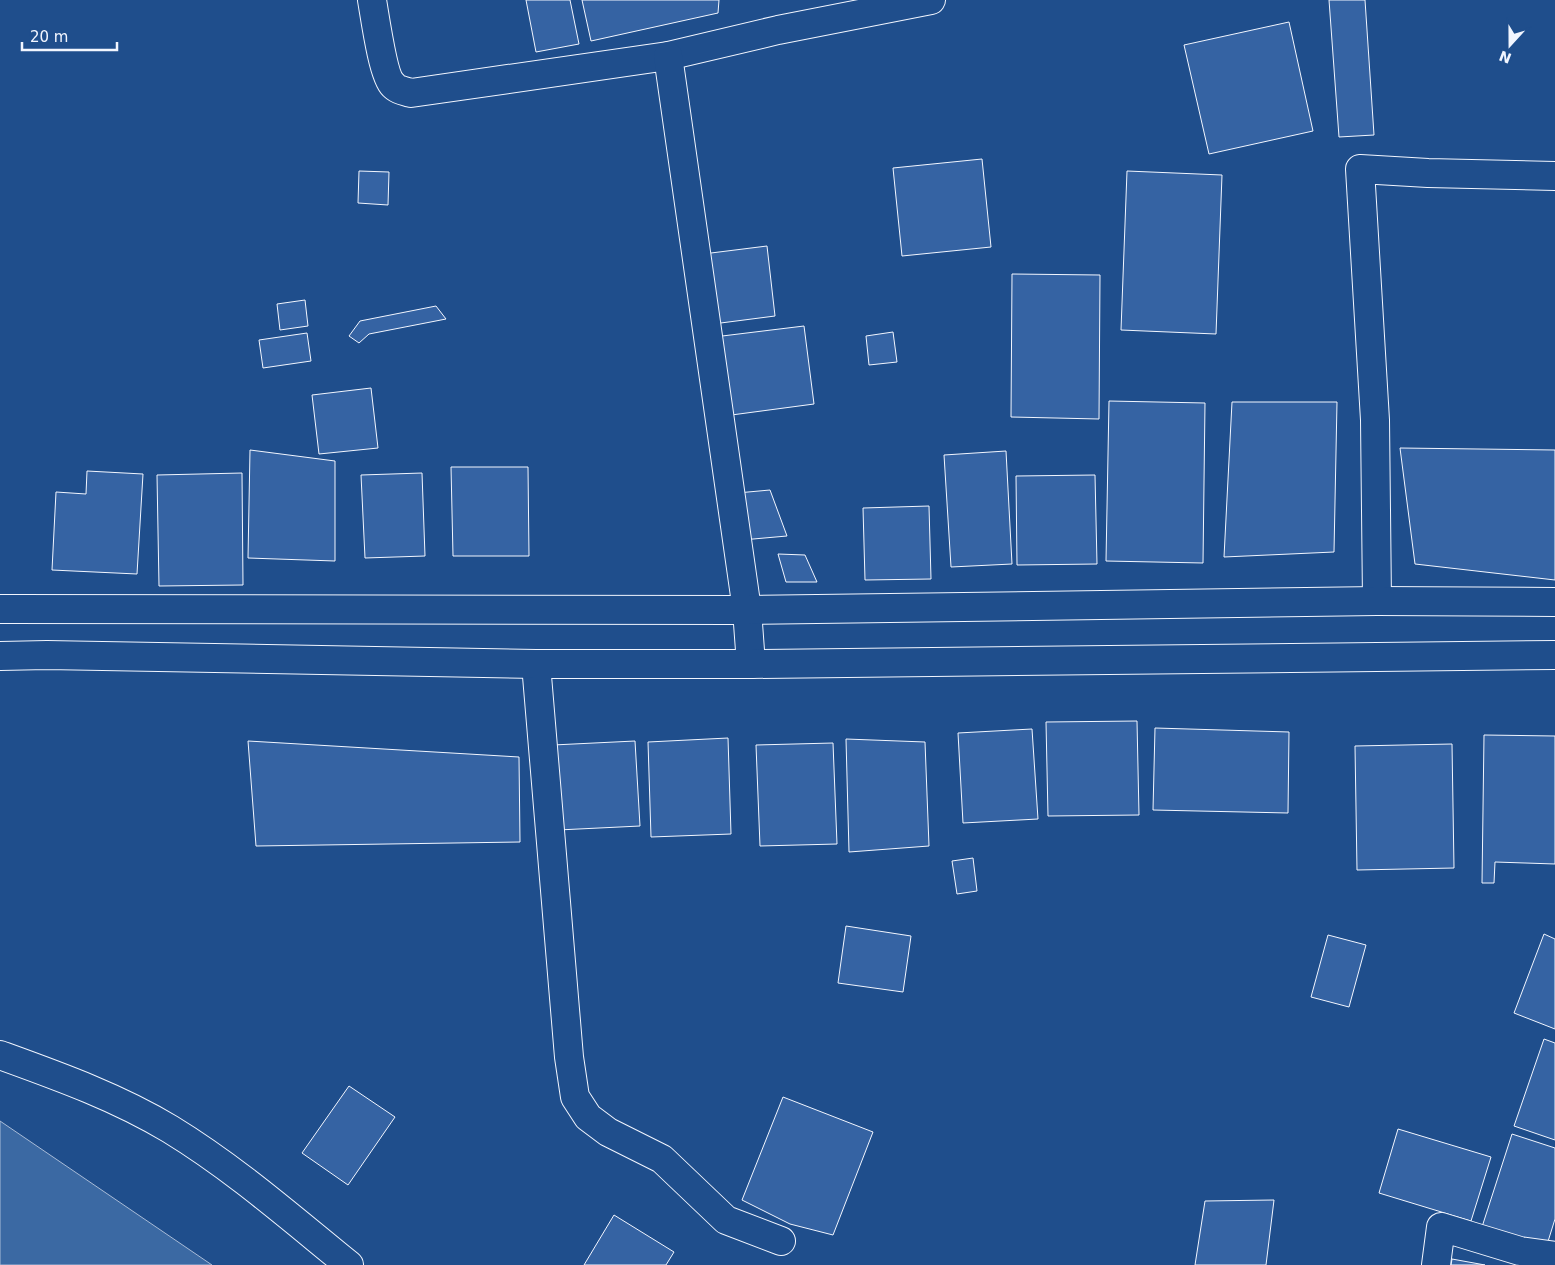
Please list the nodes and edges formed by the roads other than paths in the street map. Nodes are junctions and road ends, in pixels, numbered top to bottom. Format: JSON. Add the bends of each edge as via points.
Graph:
{"nodes":[{"id":1,"x":372,"y":0,"type":"edge"},
{"id":2,"x":931,"y":0,"type":"edge"},
{"id":3,"x":668,"y":56,"type":"junction"},
{"id":4,"x":1555,"y":176,"type":"edge"},
{"id":5,"x":1376,"y":600,"type":"junction"},
{"id":6,"x":1555,"y":602,"type":"edge"},
{"id":7,"x":0,"y":609,"type":"edge"},
{"id":8,"x":747,"y":610,"type":"junction"},
{"id":9,"x":1555,"y":655,"type":"edge"},
{"id":10,"x":0,"y":656,"type":"edge"},
{"id":11,"x":536,"y":664,"type":"junction"},
{"id":12,"x":751,"y":664,"type":"junction"},
{"id":13,"x":0,"y":1055,"type":"edge"},
{"id":14,"x":781,"y":1241,"type":"dead end"},
{"id":15,"x":1555,"y":1256,"type":"edge"},
{"id":16,"x":349,"y":1265,"type":"edge"},
{"id":17,"x":1436,"y":1265,"type":"edge"}],
"edges":[{"from":1,"to":3,"type":"street","via":[[385,72],[393,85],[411,93]]},
{"from":2,"to":3,"type":"street","via":[[778,30]]},
{"from":3,"to":8,"type":"street"},
{"from":4,"to":5,"type":"street","via":[[1360,169],[1375,420]]},
{"from":5,"to":6,"type":"street"},
{"from":5,"to":8,"type":"street"},
{"from":7,"to":8,"type":"street"},
{"from":8,"to":12,"type":"street"},
{"from":9,"to":12,"type":"street"},
{"from":10,"to":11,"type":"street"},
{"from":11,"to":12,"type":"street"},
{"from":11,"to":14,"type":"street","via":[[568,1057],[575,1097],[588,1117],[608,1132],[662,1159],[726,1220]]},
{"from":13,"to":16,"type":"street","via":[[135,1109],[170,1129],[238,1176]]},
{"from":15,"to":17,"type":"street","via":[[1520,1251],[1441,1227]]}]}
